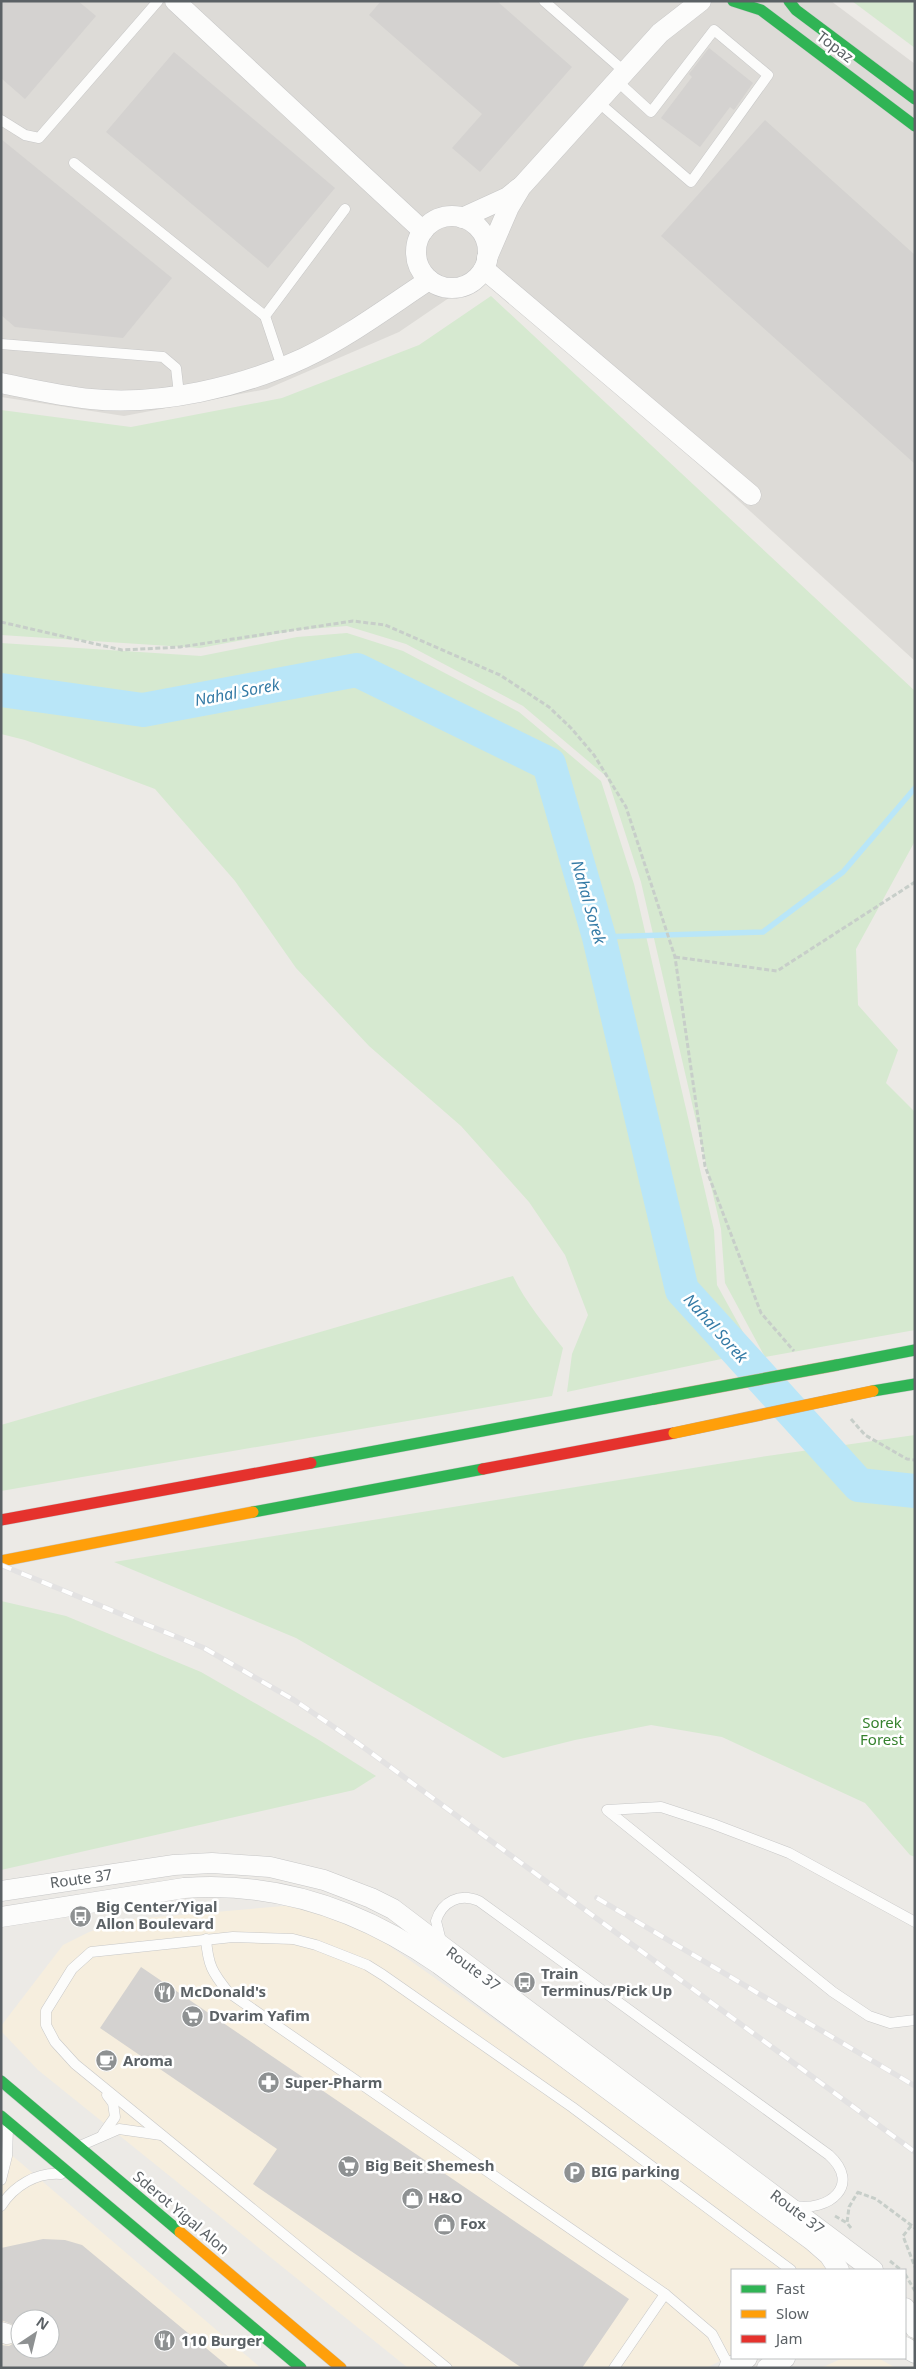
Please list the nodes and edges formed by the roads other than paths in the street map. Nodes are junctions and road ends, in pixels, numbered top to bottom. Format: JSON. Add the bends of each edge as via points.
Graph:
{"nodes":[{"id":1,"x":158,"y":1,"type":"edge"},
{"id":2,"x":175,"y":1,"type":"edge"},
{"id":3,"x":544,"y":1,"type":"edge"},
{"id":4,"x":680,"y":1,"type":"edge"},
{"id":5,"x":701,"y":1,"type":"edge"},
{"id":6,"x":733,"y":1,"type":"edge"},
{"id":7,"x":789,"y":1,"type":"edge"},
{"id":8,"x":660,"y":33,"type":"junction"},
{"id":9,"x":621,"y":76,"type":"junction"},
{"id":10,"x":915,"y":99,"type":"edge"},
{"id":11,"x":598,"y":102,"type":"junction"},
{"id":12,"x":1,"y":120,"type":"edge"},
{"id":13,"x":915,"y":126,"type":"edge"},
{"id":14,"x":74,"y":163,"type":"dead end"},
{"id":15,"x":521,"y":187,"type":"junction"},
{"id":16,"x":345,"y":209,"type":"dead end"},
{"id":17,"x":462,"y":218,"type":"junction"},
{"id":18,"x":423,"y":231,"type":"junction"},
{"id":19,"x":486,"y":263,"type":"junction"},
{"id":20,"x":429,"y":280,"type":"junction"},
{"id":21,"x":265,"y":316,"type":"junction"},
{"id":22,"x":1,"y":344,"type":"edge"},
{"id":23,"x":282,"y":367,"type":"junction"},
{"id":24,"x":1,"y":383,"type":"edge"},
{"id":25,"x":179,"y":394,"type":"junction"},
{"id":26,"x":751,"y":495,"type":"dead end"},
{"id":27,"x":915,"y":1350,"type":"edge"},
{"id":28,"x":915,"y":1384,"type":"edge"},
{"id":29,"x":1,"y":1520,"type":"edge"},
{"id":30,"x":1,"y":1561,"type":"edge"},
{"id":31,"x":1,"y":1891,"type":"edge"},
{"id":32,"x":1,"y":1916,"type":"edge"},
{"id":33,"x":915,"y":1922,"type":"edge"},
{"id":34,"x":206,"y":1939,"type":"junction"},
{"id":35,"x":443,"y":1946,"type":"junction"},
{"id":36,"x":915,"y":2020,"type":"edge"},
{"id":37,"x":1,"y":2081,"type":"edge"},
{"id":38,"x":99,"y":2084,"type":"junction"},
{"id":39,"x":4,"y":2119,"type":"edge"},
{"id":40,"x":103,"y":2134,"type":"junction"},
{"id":41,"x":162,"y":2135,"type":"junction"},
{"id":42,"x":79,"y":2147,"type":"junction"},
{"id":43,"x":71,"y":2175,"type":"junction"},
{"id":44,"x":1,"y":2180,"type":"edge"},
{"id":45,"x":1,"y":2206,"type":"edge"},
{"id":46,"x":789,"y":2206,"type":"junction"},
{"id":47,"x":875,"y":2267,"type":"edge"},
{"id":48,"x":790,"y":2269,"type":"edge"},
{"id":49,"x":838,"y":2269,"type":"edge"},
{"id":50,"x":665,"y":2294,"type":"junction"},
{"id":51,"x":906,"y":2310,"type":"edge"},
{"id":52,"x":915,"y":2328,"type":"edge"},
{"id":53,"x":745,"y":2359,"type":"edge"},
{"id":54,"x":783,"y":2359,"type":"edge"},
{"id":55,"x":300,"y":2368,"type":"edge"},
{"id":56,"x":341,"y":2368,"type":"edge"},
{"id":57,"x":447,"y":2368,"type":"edge"},
{"id":58,"x":614,"y":2368,"type":"edge"},
{"id":59,"x":730,"y":2368,"type":"edge"},
{"id":60,"x":767,"y":2368,"type":"edge"}],
"edges":[{"from":1,"to":12,"type":"lane","via":[[39,138],[25,135]]},
{"from":2,"to":18,"type":"street"},
{"from":3,"to":9,"type":"lane"},
{"from":4,"to":8,"type":"street"},
{"from":5,"to":8,"type":"street"},
{"from":6,"to":13,"type":"main road","name":"Topaz","via":[[761,10]]},
{"from":7,"to":10,"type":"main road","name":"Topaz","via":[[796,10]]},
{"from":8,"to":9,"type":"street"},
{"from":9,"to":11,"type":"street"},
{"from":9,"to":11,"type":"lane","via":[[651,112],[714,30],[768,75],[691,182]]},
{"from":11,"to":15,"type":"street"},
{"from":14,"to":21,"type":"lane"},
{"from":15,"to":17,"type":"street","via":[[508,197]]},
{"from":15,"to":19,"type":"street","via":[[509,207]]},
{"from":16,"to":21,"type":"lane"},
{"from":17,"to":18,"type":"street","via":[[439,219]]},
{"from":17,"to":19,"type":"street","via":[[476,226],[484,236]]},
{"from":18,"to":20,"type":"street","via":[[418,241],[417,262]]},
{"from":19,"to":20,"type":"street","via":[[469,284],[459,288],[448,288]]},
{"from":19,"to":26,"type":"street"},
{"from":20,"to":23,"type":"street","via":[[352,330]]},
{"from":21,"to":23,"type":"lane"},
{"from":22,"to":25,"type":"lane","via":[[163,357],[176,368]]},
{"from":23,"to":25,"type":"street","via":[[254,379]]},
{"from":24,"to":25,"type":"street","via":[[92,399],[152,399]]},
{"from":27,"to":29,"type":"main road","bridge":true},
{"from":28,"to":30,"type":"main road","bridge":true},
{"from":31,"to":35,"type":"street","name":"Route 37","via":[[174,1865],[212,1863],[270,1867],[324,1880],[371,1898],[393,1909]]},
{"from":32,"to":49,"type":"street","name":"Route 37","via":[[211,1886],[284,1893],[331,1907],[374,1925],[404,1940],[438,1964],[813,2241]]},
{"from":33,"to":36,"type":"lane","via":[[789,1853],[713,1824],[661,1807],[607,1810],[833,1992],[869,2016],[890,2024]]},
{"from":34,"to":38,"type":"lane","via":[[91,1952],[72,1969],[46,2012],[46,2026],[75,2064]]},
{"from":34,"to":48,"type":"lane","via":[[293,1939],[367,1965],[572,2107]]},
{"from":34,"to":50,"type":"lane","via":[[213,1973],[228,1992]]},
{"from":35,"to":46,"type":"street","name":"Route 37"},
{"from":35,"to":46,"type":"lane","via":[[437,1930],[438,1914],[454,1899],[479,1901],[829,2155],[840,2168],[841,2185],[836,2196],[826,2204],[811,2208]]},
{"from":37,"to":42,"type":"main road","name":"Sderot Yigal Alon"},
{"from":38,"to":40,"type":"lane","via":[[113,2103],[116,2117]]},
{"from":38,"to":41,"type":"lane"},
{"from":39,"to":43,"type":"main road"},
{"from":39,"to":44,"type":"lane","via":[[7,2156]]},
{"from":40,"to":41,"type":"lane","via":[[119,2128]]},
{"from":40,"to":42,"type":"lane"},
{"from":41,"to":57,"type":"lane"},
{"from":42,"to":56,"type":"main road","name":"Sderot Yigal Alon"},
{"from":43,"to":45,"type":"lane","via":[[52,2174],[35,2178],[10,2192]]},
{"from":43,"to":55,"type":"main road"},
{"from":46,"to":47,"type":"street","name":"Route 37"},
{"from":50,"to":58,"type":"lane"},
{"from":50,"to":59,"type":"lane","via":[[712,2334]]},
{"from":51,"to":52,"type":"street"},
{"from":53,"to":59,"type":"street"},
{"from":54,"to":60,"type":"street"}]}
